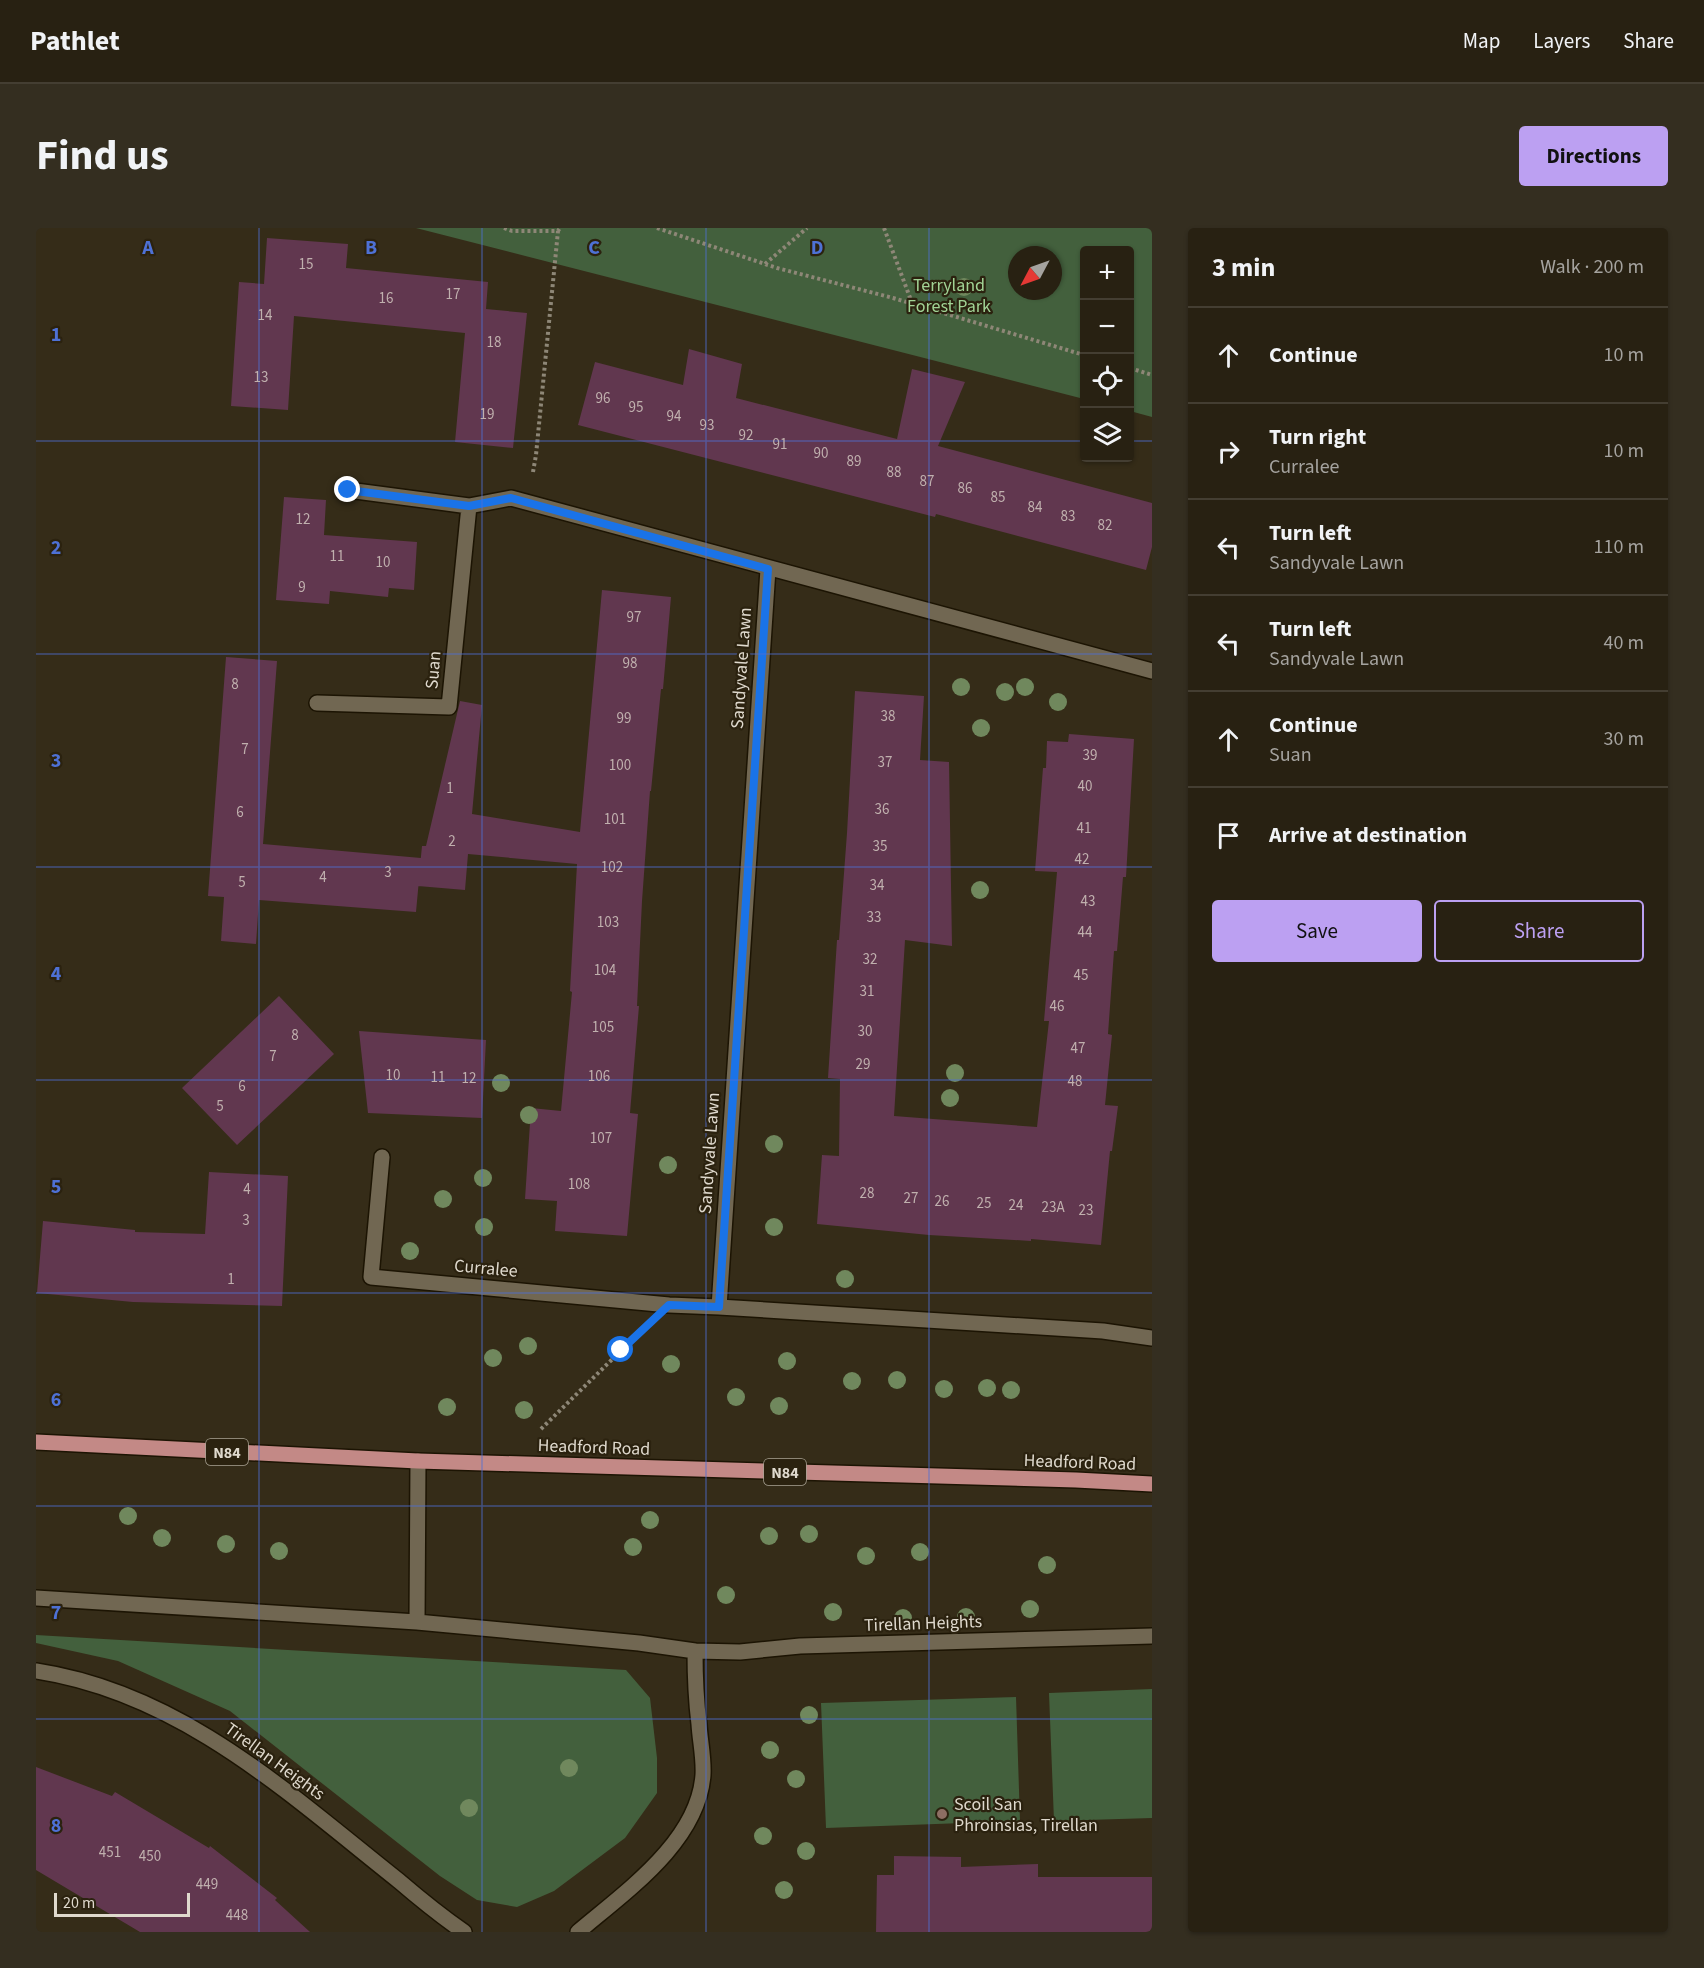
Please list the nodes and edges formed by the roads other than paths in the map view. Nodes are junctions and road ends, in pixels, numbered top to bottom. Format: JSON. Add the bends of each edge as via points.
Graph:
{"nodes":[{"id":1,"x":348,"y":490,"type":"dead end"},
{"id":2,"x":469,"y":506,"type":"junction"},
{"id":3,"x":768,"y":569,"type":"junction"},
{"id":4,"x":1152,"y":671,"type":"edge"},
{"id":5,"x":317,"y":703,"type":"dead end"},
{"id":6,"x":382,"y":1157,"type":"dead end"},
{"id":7,"x":719,"y":1307,"type":"junction"},
{"id":8,"x":1152,"y":1338,"type":"edge"},
{"id":9,"x":36,"y":1442,"type":"edge"},
{"id":10,"x":418,"y":1461,"type":"junction"},
{"id":11,"x":1152,"y":1484,"type":"edge"},
{"id":12,"x":36,"y":1598,"type":"edge"},
{"id":13,"x":417,"y":1622,"type":"junction"},
{"id":14,"x":1152,"y":1636,"type":"edge"},
{"id":15,"x":695,"y":1651,"type":"junction"},
{"id":16,"x":36,"y":1671,"type":"edge"},
{"id":17,"x":464,"y":1932,"type":"edge"},
{"id":18,"x":578,"y":1932,"type":"edge"}],
"edges":[{"from":1,"to":2,"type":"street"},
{"from":2,"to":3,"type":"street","via":[[511,498]]},
{"from":2,"to":5,"type":"street","name":"Suan","via":[[449,708]]},
{"from":3,"to":4,"type":"street"},
{"from":3,"to":7,"type":"street","name":"Sandyvale Lawn"},
{"from":6,"to":7,"type":"street","name":"Curralee","via":[[370,1277]]},
{"from":7,"to":8,"type":"street","via":[[1103,1331]]},
{"from":9,"to":10,"type":"main road","name":"Headford Road","number":"N84"},
{"from":10,"to":11,"type":"main road","name":"Headford Road","number":"N84"},
{"from":10,"to":13,"type":"street"},
{"from":12,"to":13,"type":"street","name":"Tirellan Heights"},
{"from":13,"to":15,"type":"street","name":"Tirellan Heights"},
{"from":14,"to":15,"type":"street","name":"Tirellan Heights","via":[[800,1646],[740,1653]]},
{"from":15,"to":18,"type":"street","via":[[703,1772],[695,1810],[660,1859]]},
{"from":16,"to":17,"type":"street","name":"Tirellan Heights","via":[[107,1688],[204,1734],[247,1761]]}]}
